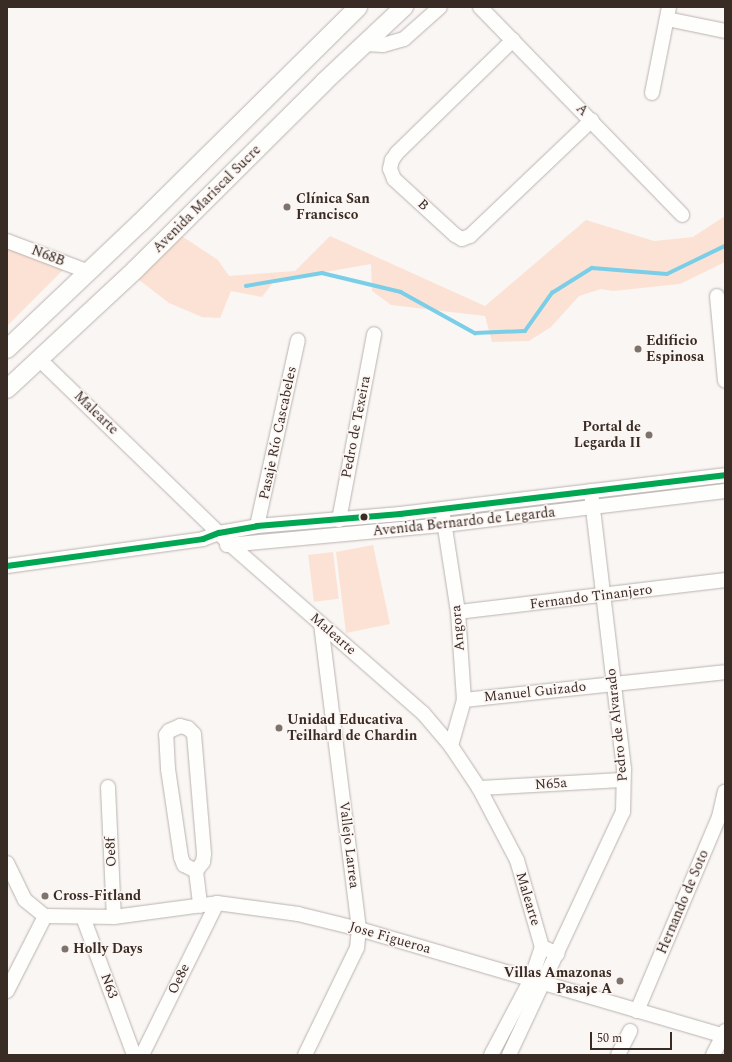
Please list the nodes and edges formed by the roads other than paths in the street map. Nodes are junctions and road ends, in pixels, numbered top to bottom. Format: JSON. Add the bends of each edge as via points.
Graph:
{"nodes":[{"id":1,"x":358,"y":7,"type":"edge"},
{"id":2,"x":404,"y":7,"type":"edge"},
{"id":3,"x":440,"y":7,"type":"edge"},
{"id":4,"x":480,"y":7,"type":"edge"},
{"id":5,"x":668,"y":13,"type":"edge"},
{"id":6,"x":725,"y":30,"type":"edge"},
{"id":7,"x":513,"y":40,"type":"junction"},
{"id":8,"x":365,"y":44,"type":"junction"},
{"id":9,"x":652,"y":93,"type":"dead end"},
{"id":10,"x":592,"y":120,"type":"junction"},
{"id":11,"x":682,"y":215,"type":"dead end"},
{"id":12,"x":7,"y":241,"type":"edge"},
{"id":13,"x":89,"y":272,"type":"junction"},
{"id":14,"x":717,"y":296,"type":"dead end"},
{"id":15,"x":374,"y":334,"type":"dead end"},
{"id":16,"x":298,"y":340,"type":"dead end"},
{"id":17,"x":7,"y":348,"type":"edge"},
{"id":18,"x":39,"y":359,"type":"junction"},
{"id":19,"x":725,"y":381,"type":"edge"},
{"id":20,"x":7,"y":389,"type":"edge"},
{"id":21,"x":725,"y":475,"type":"edge"},
{"id":22,"x":590,"y":491,"type":"junction"},
{"id":23,"x":725,"y":491,"type":"edge"},
{"id":24,"x":442,"y":509,"type":"junction"},
{"id":25,"x":593,"y":509,"type":"junction"},
{"id":26,"x":339,"y":520,"type":"junction"},
{"id":27,"x":444,"y":525,"type":"junction"},
{"id":28,"x":257,"y":526,"type":"junction"},
{"id":29,"x":219,"y":533,"type":"junction"},
{"id":30,"x":203,"y":540,"type":"junction"},
{"id":31,"x":232,"y":546,"type":"junction"},
{"id":32,"x":7,"y":566,"type":"edge"},
{"id":33,"x":725,"y":580,"type":"edge"},
{"id":34,"x":604,"y":596,"type":"junction"},
{"id":35,"x":458,"y":612,"type":"junction"},
{"id":36,"x":322,"y":624,"type":"junction"},
{"id":37,"x":725,"y":672,"type":"edge"},
{"id":38,"x":613,"y":683,"type":"junction"},
{"id":39,"x":464,"y":700,"type":"junction"},
{"id":40,"x":451,"y":746,"type":"junction"},
{"id":41,"x":623,"y":780,"type":"junction"},
{"id":42,"x":108,"y":787,"type":"dead end"},
{"id":43,"x":479,"y":788,"type":"junction"},
{"id":44,"x":725,"y":792,"type":"edge"},
{"id":45,"x":7,"y":862,"type":"edge"},
{"id":46,"x":196,"y":871,"type":"junction"},
{"id":47,"x":217,"y":904,"type":"junction"},
{"id":48,"x":200,"y":906,"type":"junction"},
{"id":49,"x":45,"y":916,"type":"junction"},
{"id":50,"x":83,"y":917,"type":"junction"},
{"id":51,"x":114,"y":917,"type":"junction"},
{"id":52,"x":359,"y":929,"type":"junction"},
{"id":53,"x":542,"y":947,"type":"junction"},
{"id":54,"x":558,"y":954,"type":"junction"},
{"id":55,"x":531,"y":979,"type":"junction"},
{"id":56,"x":544,"y":984,"type":"junction"},
{"id":57,"x":7,"y":991,"type":"edge"},
{"id":58,"x":637,"y":1011,"type":"junction"},
{"id":59,"x":630,"y":1031,"type":"dead end"},
{"id":60,"x":724,"y":1034,"type":"edge"},
{"id":61,"x":134,"y":1055,"type":"edge"},
{"id":62,"x":142,"y":1055,"type":"edge"},
{"id":63,"x":305,"y":1055,"type":"edge"},
{"id":64,"x":491,"y":1055,"type":"edge"},
{"id":65,"x":509,"y":1055,"type":"edge"},
{"id":66,"x":618,"y":1055,"type":"edge"},
{"id":67,"x":713,"y":1055,"type":"edge"}],
"edges":[{"from":1,"to":13,"type":"main road"},
{"from":2,"to":8,"type":"main road","name":"Avenida Mariscal Sucre"},
{"from":3,"to":8,"type":"street","via":[[404,39],[383,45]]},
{"from":4,"to":7,"type":"street","name":"A"},
{"from":5,"to":6,"type":"street"},
{"from":5,"to":9,"type":"street"},
{"from":7,"to":10,"type":"street","name":"A"},
{"from":7,"to":10,"type":"street","name":"B","via":[[397,153],[390,169],[394,178],[455,236],[462,239],[470,236]]},
{"from":8,"to":18,"type":"main road","name":"Avenida Mariscal Sucre","via":[[135,270]]},
{"from":10,"to":11,"type":"street","name":"A"},
{"from":12,"to":13,"type":"street","name":"N68B"},
{"from":13,"to":17,"type":"main road"},
{"from":14,"to":19,"type":"street"},
{"from":15,"to":26,"type":"street","name":"Pedro de Texeira"},
{"from":16,"to":28,"type":"street","name":"Pasaje Río Cascabeles"},
{"from":18,"to":20,"type":"main road","name":"Avenida Mariscal Sucre"},
{"from":18,"to":29,"type":"street","name":"Malearte"},
{"from":21,"to":22,"type":"street","name":"Avenida Bernardo de Legarda"},
{"from":22,"to":24,"type":"street","name":"Avenida Bernardo de Legarda"},
{"from":22,"to":25,"type":"street","name":"Pedro de Alvarado"},
{"from":23,"to":25,"type":"street","name":"Avenida Bernardo de Legarda"},
{"from":24,"to":26,"type":"street","name":"Avenida Bernardo de Legarda"},
{"from":24,"to":27,"type":"street","name":"Angora"},
{"from":25,"to":27,"type":"street","name":"Avenida Bernardo de Legarda"},
{"from":25,"to":34,"type":"street","name":"Pedro de Alvarado"},
{"from":26,"to":28,"type":"street","name":"Avenida Bernardo de Legarda"},
{"from":27,"to":31,"type":"street","name":"Avenida Bernardo de Legarda"},
{"from":27,"to":35,"type":"street","name":"Angora"},
{"from":28,"to":29,"type":"street","name":"Avenida Bernardo de Legarda"},
{"from":29,"to":30,"type":"street","name":"Avenida Bernardo de Legarda"},
{"from":29,"to":31,"type":"street","name":"Malearte"},
{"from":30,"to":31,"type":"street","name":"Avenida Bernardo de Legarda"},
{"from":30,"to":32,"type":"street","name":"Avenida Bernardo de Legarda"},
{"from":31,"to":36,"type":"street","name":"Malearte"},
{"from":33,"to":34,"type":"street","name":"Fernando Tinanjero"},
{"from":34,"to":35,"type":"street","name":"Fernando Tinanjero"},
{"from":34,"to":38,"type":"street","name":"Pedro de Alvarado"},
{"from":35,"to":39,"type":"street","name":"Angora"},
{"from":36,"to":40,"type":"street","name":"Malearte","via":[[423,713]]},
{"from":36,"to":52,"type":"street","name":"Vallejo Larrea"},
{"from":37,"to":38,"type":"street","name":"Manuel Guizado"},
{"from":38,"to":39,"type":"street","name":"Manuel Guizado"},
{"from":38,"to":41,"type":"street","name":"Pedro de Alvarado","via":[[624,768]]},
{"from":39,"to":40,"type":"street","name":"Angora"},
{"from":40,"to":43,"type":"street","name":"Malearte"},
{"from":41,"to":43,"type":"street","name":"N65a"},
{"from":41,"to":54,"type":"street","name":"Pedro de Alvarado","via":[[623,812]]},
{"from":42,"to":51,"type":"street","name":"Oe8f"},
{"from":43,"to":53,"type":"street","name":"Malearte","via":[[517,860]]},
{"from":44,"to":58,"type":"street","name":"Hernando de Soto","via":[[719,817]]},
{"from":45,"to":49,"type":"street","via":[[25,900]]},
{"from":46,"to":46,"type":"street","via":[[184,865],[181,857],[168,769],[166,735],[180,726],[188,728],[194,734],[204,854],[203,862]]},
{"from":46,"to":48,"type":"street"},
{"from":47,"to":48,"type":"street","name":"Jose Figueroa"},
{"from":47,"to":52,"type":"street","name":"Jose Figueroa","via":[[298,914]]},
{"from":47,"to":62,"type":"street","name":"Oe8e"},
{"from":48,"to":51,"type":"street","name":"Jose Figueroa"},
{"from":49,"to":50,"type":"street","name":"Jose Figueroa"},
{"from":49,"to":57,"type":"street"},
{"from":50,"to":51,"type":"street","name":"Jose Figueroa"},
{"from":50,"to":61,"type":"street","name":"N63"},
{"from":52,"to":55,"type":"street","name":"Jose Figueroa"},
{"from":52,"to":63,"type":"street","name":"Vallejo Larrea","via":[[357,948]]},
{"from":53,"to":54,"type":"street"},
{"from":53,"to":55,"type":"street"},
{"from":54,"to":56,"type":"street","name":"Pedro de Alvarado"},
{"from":55,"to":56,"type":"street","name":"Jose Figueroa"},
{"from":55,"to":64,"type":"street"},
{"from":56,"to":58,"type":"street","name":"Jose Figueroa"},
{"from":56,"to":65,"type":"street","name":"Pedro de Alvarado"},
{"from":58,"to":60,"type":"street","name":"Jose Figueroa"},
{"from":59,"to":66,"type":"street"},
{"from":60,"to":67,"type":"street"}]}
